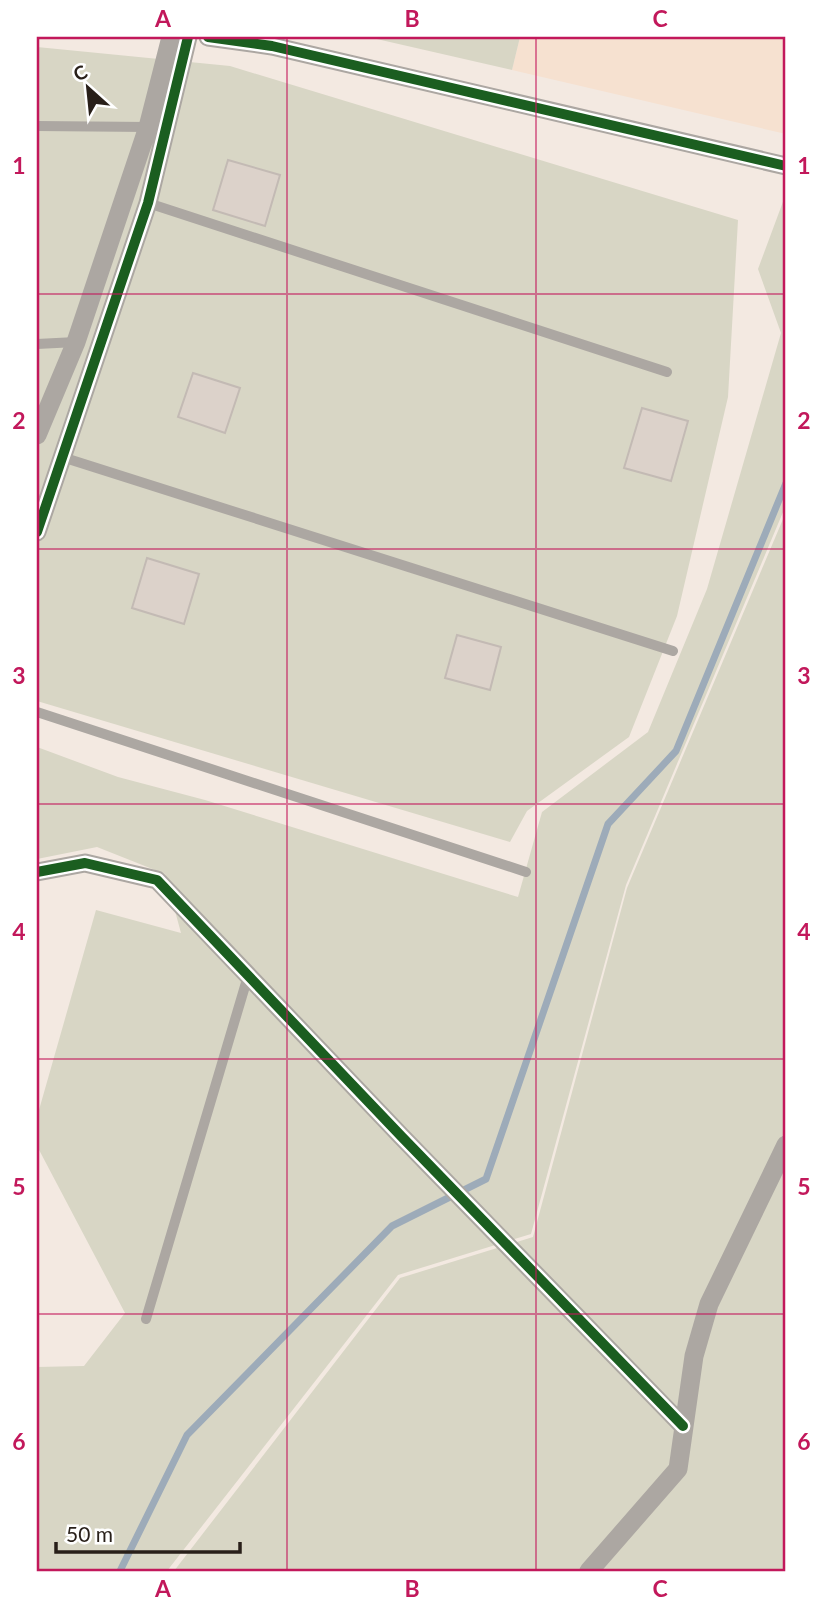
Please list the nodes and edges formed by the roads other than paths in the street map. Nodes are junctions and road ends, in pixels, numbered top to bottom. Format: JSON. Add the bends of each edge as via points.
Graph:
{"nodes":[{"id":1,"x":172,"y":37,"type":"edge"},
{"id":2,"x":188,"y":37,"type":"edge"},
{"id":3,"x":208,"y":37,"type":"edge"},
{"id":4,"x":37,"y":126,"type":"edge"},
{"id":5,"x":148,"y":127,"type":"junction"},
{"id":6,"x":786,"y":166,"type":"edge"},
{"id":7,"x":148,"y":203,"type":"junction"},
{"id":8,"x":76,"y":342,"type":"junction"},
{"id":9,"x":37,"y":344,"type":"edge"},
{"id":10,"x":667,"y":372,"type":"dead end"},
{"id":11,"x":37,"y":435,"type":"edge"},
{"id":12,"x":61,"y":457,"type":"junction"},
{"id":13,"x":37,"y":532,"type":"edge"},
{"id":14,"x":673,"y":651,"type":"dead end"},
{"id":15,"x":37,"y":712,"type":"edge"},
{"id":16,"x":37,"y":872,"type":"edge"},
{"id":17,"x":526,"y":872,"type":"dead end"},
{"id":18,"x":248,"y":976,"type":"junction"},
{"id":19,"x":786,"y":1146,"type":"edge"},
{"id":20,"x":146,"y":1319,"type":"dead end"},
{"id":21,"x":683,"y":1426,"type":"junction"},
{"id":22,"x":589,"y":1571,"type":"edge"}],
"edges":[{"from":1,"to":5,"type":"street"},
{"from":2,"to":7,"type":"street"},
{"from":3,"to":6,"type":"street","via":[[272,46]]},
{"from":4,"to":5,"type":"lane"},
{"from":5,"to":8,"type":"street"},
{"from":7,"to":10,"type":"lane"},
{"from":7,"to":12,"type":"street"},
{"from":8,"to":9,"type":"lane"},
{"from":8,"to":11,"type":"street"},
{"from":12,"to":13,"type":"street"},
{"from":12,"to":14,"type":"lane"},
{"from":15,"to":17,"type":"lane"},
{"from":16,"to":18,"type":"street","via":[[85,863],[157,880]]},
{"from":18,"to":20,"type":"lane"},
{"from":18,"to":21,"type":"street"},
{"from":19,"to":21,"type":"street","via":[[709,1304],[694,1356]]},
{"from":21,"to":22,"type":"street","via":[[678,1469]]}]}
